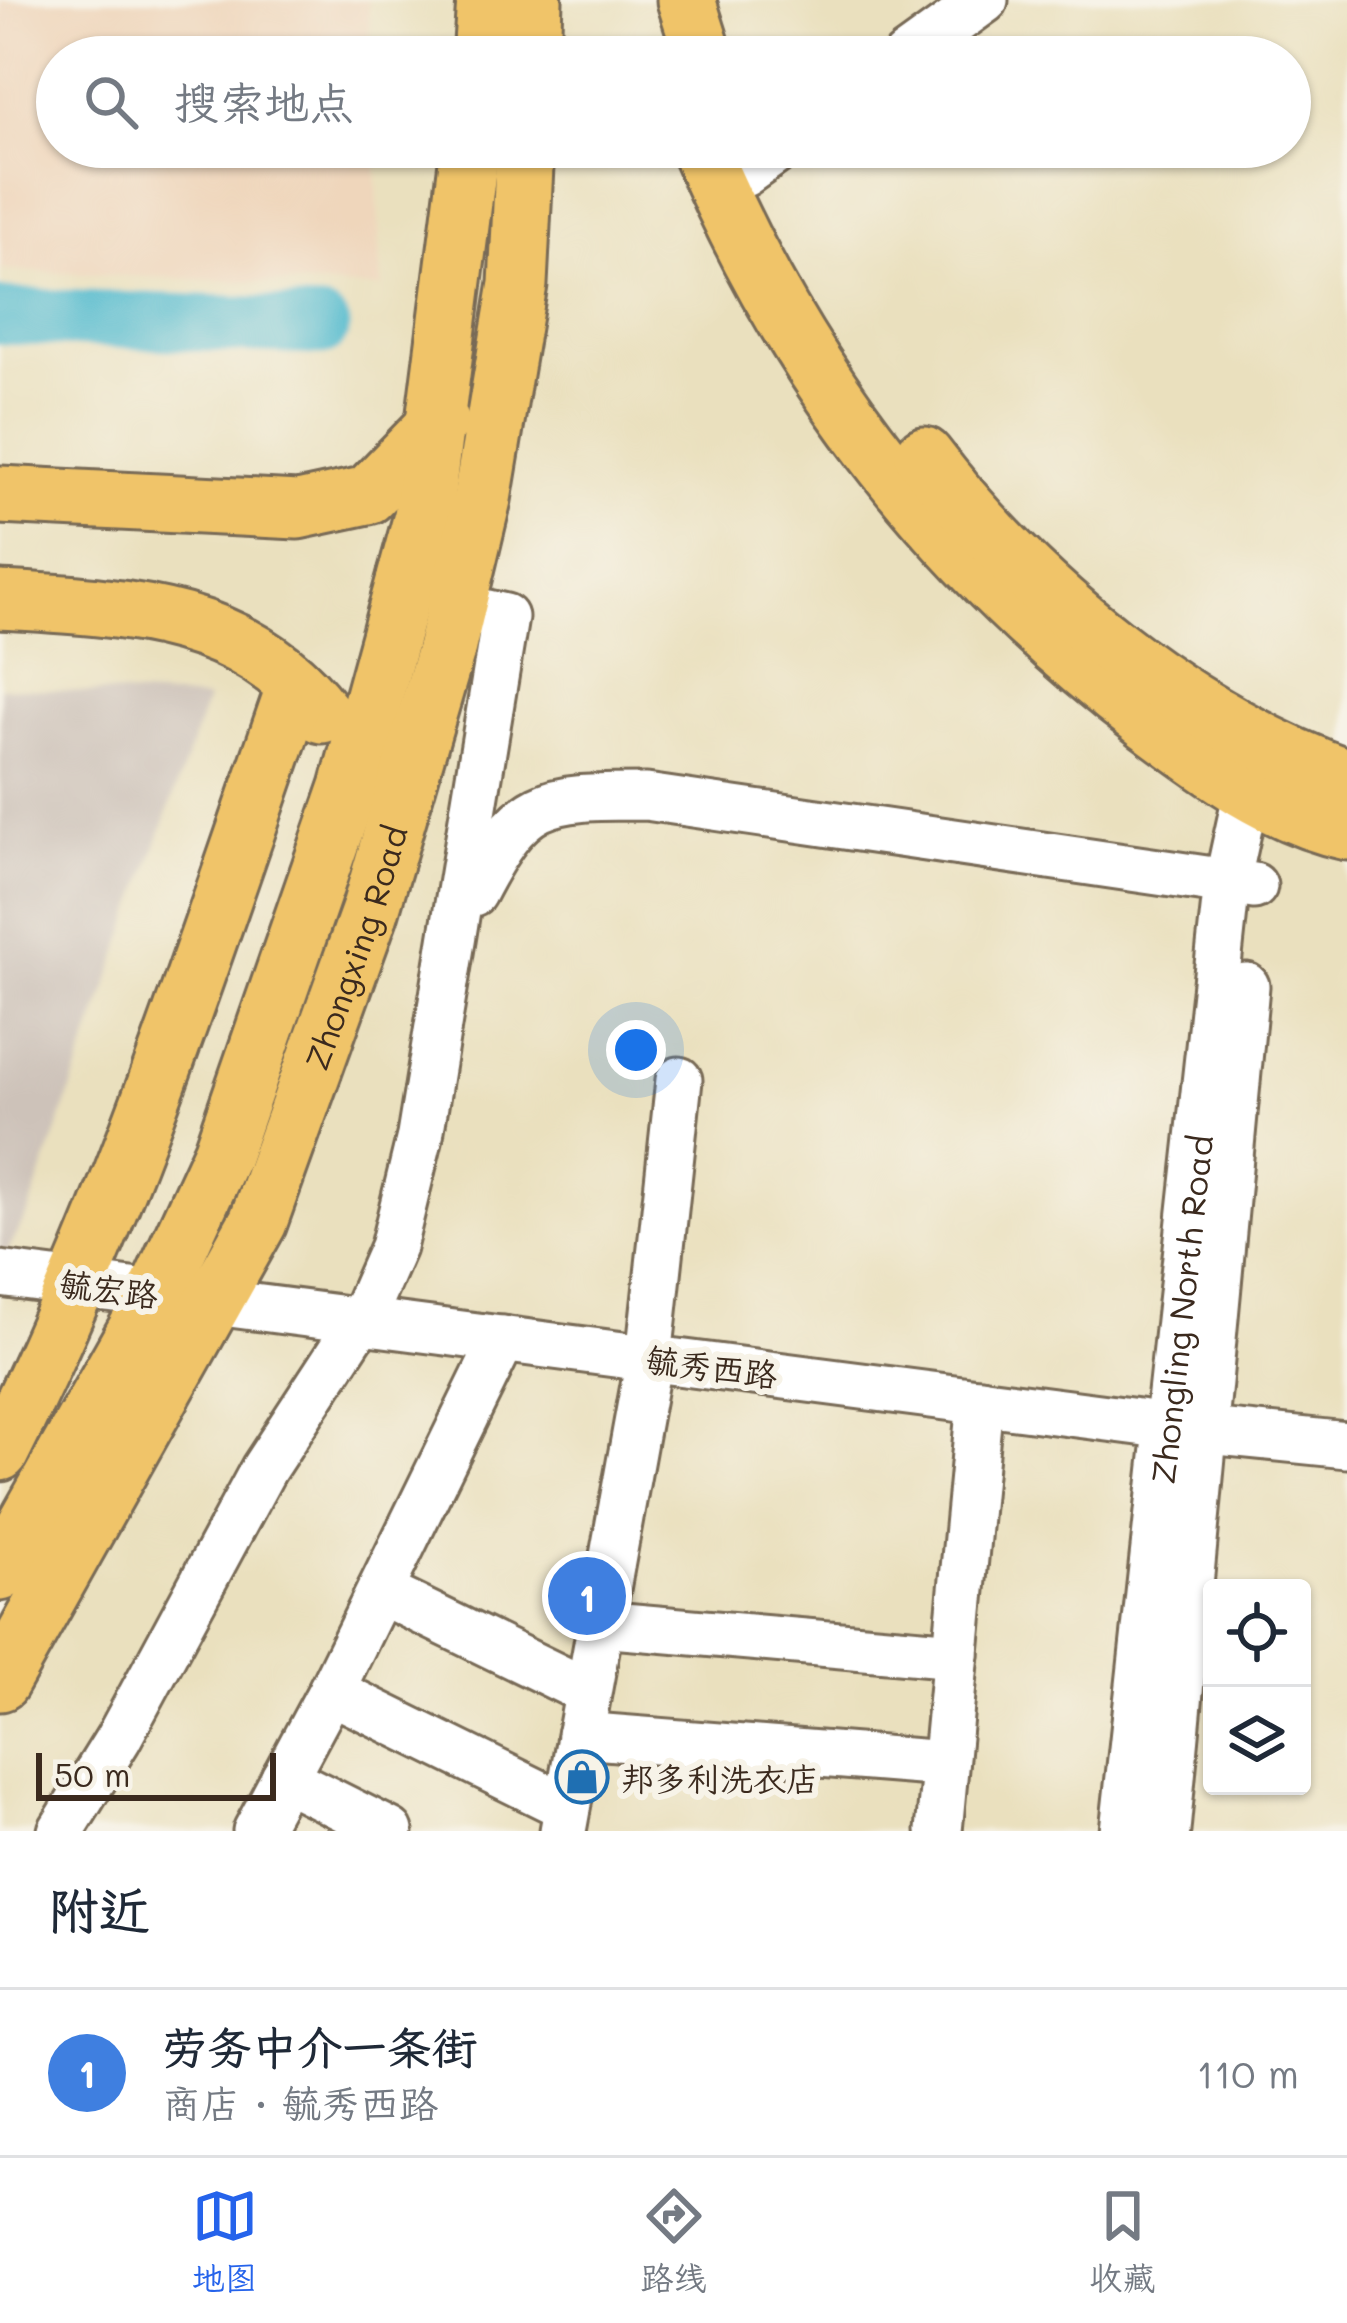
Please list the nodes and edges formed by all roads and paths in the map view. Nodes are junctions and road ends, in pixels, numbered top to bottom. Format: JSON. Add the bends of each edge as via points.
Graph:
{"nodes":[{"id":1,"x":487,"y":0,"type":"edge"},
{"id":2,"x":533,"y":0,"type":"edge"},
{"id":3,"x":647,"y":0,"type":"edge"},
{"id":4,"x":686,"y":0,"type":"edge"},
{"id":5,"x":985,"y":0,"type":"edge"},
{"id":6,"x":484,"y":36,"type":"edge"},
{"id":7,"x":532,"y":36,"type":"edge"},
{"id":8,"x":658,"y":36,"type":"edge"},
{"id":9,"x":697,"y":36,"type":"edge"},
{"id":10,"x":935,"y":36,"type":"edge"},
{"id":11,"x":468,"y":168,"type":"edge"},
{"id":12,"x":525,"y":168,"type":"edge"},
{"id":13,"x":743,"y":168,"type":"edge"},
{"id":14,"x":440,"y":421,"type":"junction"},
{"id":15,"x":0,"y":495,"type":"edge"},
{"id":16,"x":0,"y":600,"type":"edge"},
{"id":17,"x":457,"y":606,"type":"junction"},
{"id":18,"x":296,"y":685,"type":"junction"},
{"id":19,"x":1252,"y":767,"type":"junction"},
{"id":20,"x":1347,"y":778,"type":"edge"},
{"id":21,"x":349,"y":787,"type":"junction"},
{"id":22,"x":1347,"y":832,"type":"edge"},
{"id":23,"x":1241,"y":884,"type":"junction"},
{"id":24,"x":454,"y":927,"type":"junction"},
{"id":25,"x":679,"y":1080,"type":"dead end"},
{"id":26,"x":0,"y":1274,"type":"edge"},
{"id":27,"x":82,"y":1284,"type":"junction"},
{"id":28,"x":157,"y":1294,"type":"junction"},
{"id":29,"x":217,"y":1302,"type":"junction"},
{"id":30,"x":361,"y":1320,"type":"junction"},
{"id":31,"x":503,"y":1339,"type":"junction"},
{"id":32,"x":649,"y":1358,"type":"junction"},
{"id":33,"x":980,"y":1401,"type":"junction"},
{"id":34,"x":1188,"y":1428,"type":"junction"},
{"id":35,"x":1347,"y":1444,"type":"edge"},
{"id":36,"x":0,"y":1452,"type":"edge"},
{"id":37,"x":0,"y":1572,"type":"edge"},
{"id":38,"x":380,"y":1591,"type":"junction"},
{"id":39,"x":600,"y":1624,"type":"junction"},
{"id":40,"x":956,"y":1655,"type":"junction"},
{"id":41,"x":0,"y":1682,"type":"edge"},
{"id":42,"x":331,"y":1690,"type":"junction"},
{"id":43,"x":584,"y":1714,"type":"junction"},
{"id":44,"x":945,"y":1764,"type":"junction"},
{"id":45,"x":284,"y":1778,"type":"junction"},
{"id":46,"x":565,"y":1819,"type":"edge"},
{"id":47,"x":61,"y":1831,"type":"edge"},
{"id":48,"x":256,"y":1831,"type":"edge"},
{"id":49,"x":390,"y":1831,"type":"edge"},
{"id":50,"x":939,"y":1831,"type":"edge"},
{"id":51,"x":1123,"y":1831,"type":"edge"},
{"id":52,"x":1167,"y":1831,"type":"edge"}],
"edges":[{"from":1,"to":6,"type":"main road"},
{"from":2,"to":7,"type":"main road"},
{"from":3,"to":8,"type":"main road"},
{"from":4,"to":9,"type":"main road"},
{"from":5,"to":10,"type":"street"},
{"from":11,"to":14,"type":"main road","name":"Zhongxing Road"},
{"from":12,"to":17,"type":"main road","name":"Zhongxing Road","via":[[518,284]]},
{"from":13,"to":19,"type":"main road","via":[[772,296],[860,434],[957,554],[1086,674]]},
{"from":14,"to":15,"type":"main road","via":[[368,495],[298,510]]},
{"from":14,"to":21,"type":"main road","name":"Zhongxing Road","via":[[423,516]]},
{"from":16,"to":18,"type":"main road","via":[[178,617],[274,662]]},
{"from":17,"to":24,"type":"street","via":[[506,617]]},
{"from":17,"to":29,"type":"main road","name":"Zhongxing Road","via":[[370,911],[258,1222]]},
{"from":18,"to":21,"type":"main road","via":[[337,741]]},
{"from":18,"to":27,"type":"main road"},
{"from":19,"to":20,"type":"main road"},
{"from":19,"to":22,"type":"main road"},
{"from":19,"to":23,"type":"street","name":"Zhongling North Road"},
{"from":21,"to":28,"type":"main road","name":"Zhongxing Road","via":[[222,1153]]},
{"from":23,"to":24,"type":"street","via":[[602,797],[557,800],[515,823]]},
{"from":23,"to":34,"type":"street","name":"Zhongling North Road"},
{"from":24,"to":30,"type":"street","via":[[420,1136],[393,1247]]},
{"from":25,"to":32,"type":"street"},
{"from":26,"to":27,"type":"street","name":"毓宏路"},
{"from":27,"to":28,"type":"street","name":"毓宏路"},
{"from":27,"to":36,"type":"main road"},
{"from":28,"to":29,"type":"street","name":"毓宏路"},
{"from":28,"to":37,"type":"main road","name":"Zhongxing Road"},
{"from":29,"to":30,"type":"street","name":"毓秀西路"},
{"from":29,"to":41,"type":"main road","name":"Zhongxing Road"},
{"from":30,"to":31,"type":"street","name":"毓秀西路"},
{"from":30,"to":47,"type":"street","via":[[263,1470]]},
{"from":31,"to":32,"type":"street","name":"毓秀西路"},
{"from":31,"to":38,"type":"street"},
{"from":32,"to":33,"type":"street","name":"毓秀西路"},
{"from":32,"to":39,"type":"street"},
{"from":33,"to":34,"type":"street","name":"毓秀西路"},
{"from":33,"to":40,"type":"street"},
{"from":34,"to":35,"type":"street","name":"毓秀西路"},
{"from":34,"to":51,"type":"street","name":"Zhongling North Road"},
{"from":34,"to":52,"type":"street","name":"Zhongling North Road"},
{"from":38,"to":42,"type":"street"},
{"from":38,"to":43,"type":"street"},
{"from":39,"to":40,"type":"street"},
{"from":39,"to":43,"type":"street"},
{"from":40,"to":44,"type":"street"},
{"from":42,"to":45,"type":"street"},
{"from":42,"to":46,"type":"street"},
{"from":43,"to":44,"type":"street"},
{"from":43,"to":46,"type":"street"},
{"from":44,"to":50,"type":"street"},
{"from":45,"to":48,"type":"street"},
{"from":45,"to":49,"type":"street"}]}
